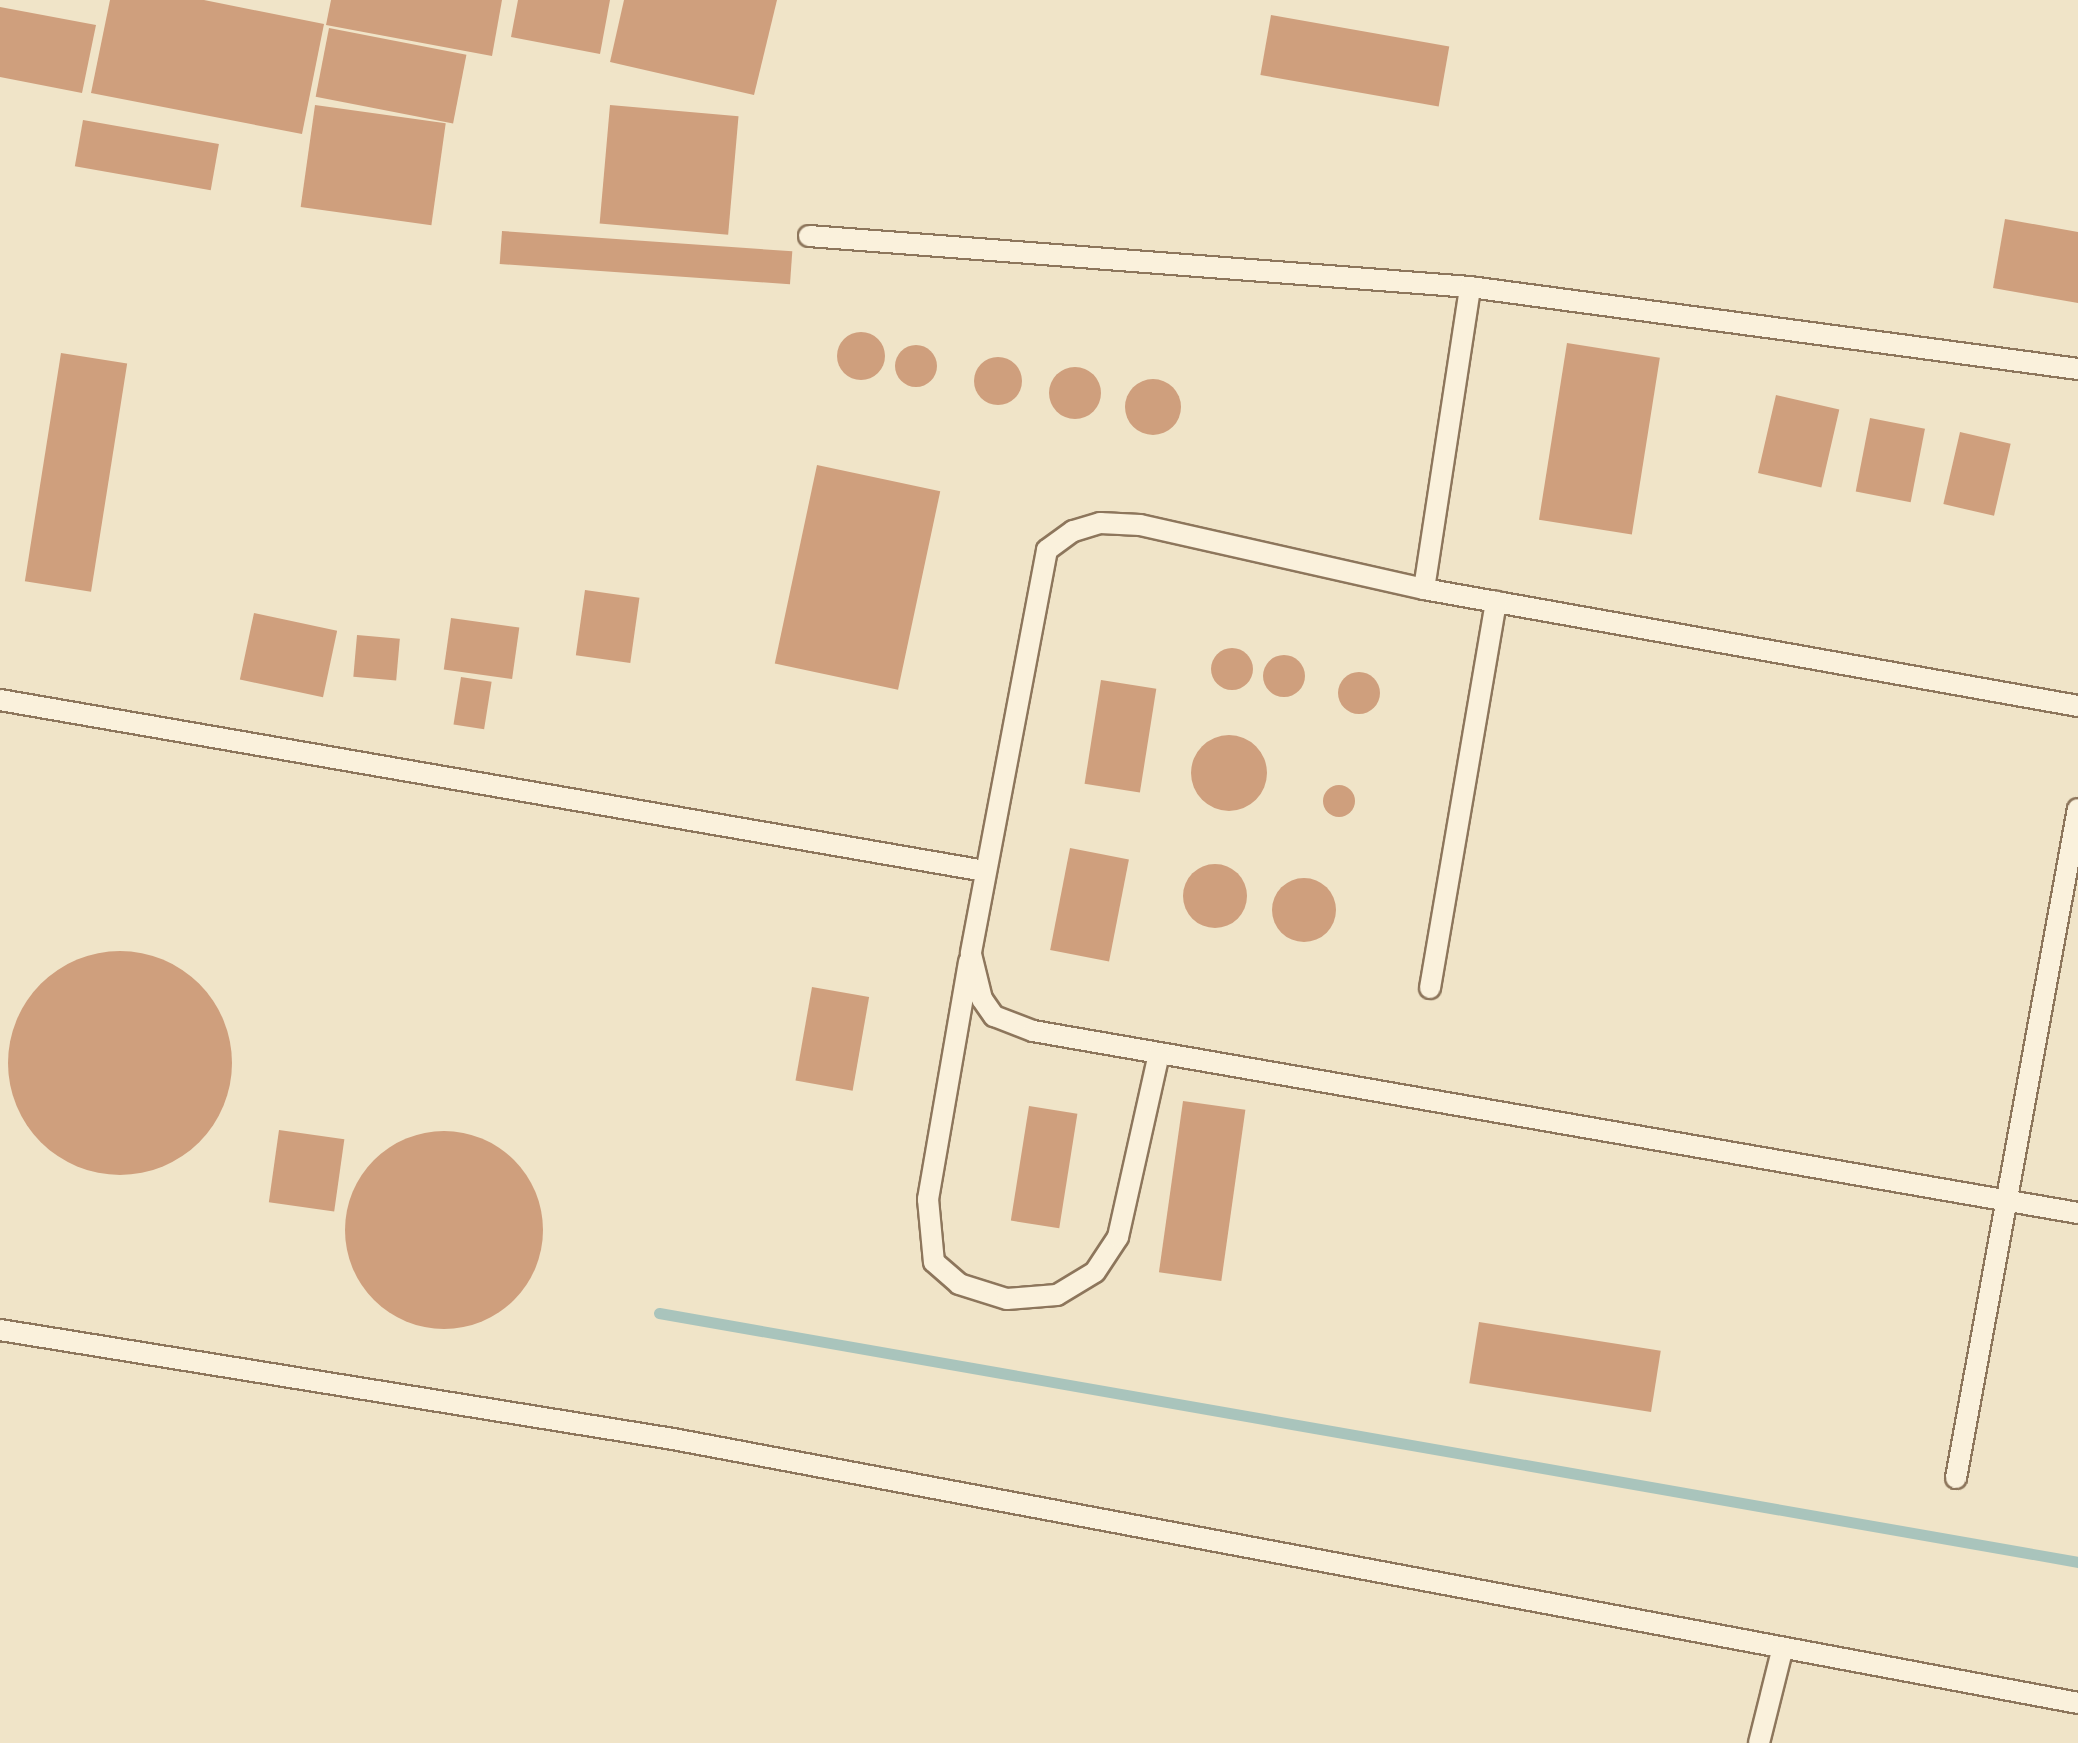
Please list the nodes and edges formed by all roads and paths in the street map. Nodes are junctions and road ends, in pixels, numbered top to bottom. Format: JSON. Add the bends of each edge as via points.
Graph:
{"nodes":[{"id":1,"x":809,"y":236,"type":"dead end"},
{"id":2,"x":1470,"y":287,"type":"junction"},
{"id":3,"x":2078,"y":369,"type":"edge"},
{"id":4,"x":1424,"y":589,"type":"junction"},
{"id":5,"x":1496,"y":602,"type":"junction"},
{"id":6,"x":0,"y":700,"type":"edge"},
{"id":7,"x":2078,"y":706,"type":"edge"},
{"id":8,"x":2078,"y":809,"type":"edge"},
{"id":9,"x":985,"y":871,"type":"junction"},
{"id":10,"x":971,"y":954,"type":"junction"},
{"id":11,"x":1430,"y":988,"type":"dead end"},
{"id":12,"x":1159,"y":1054,"type":"junction"},
{"id":13,"x":2005,"y":1199,"type":"junction"},
{"id":14,"x":2078,"y":1213,"type":"edge"},
{"id":15,"x":0,"y":1330,"type":"edge"},
{"id":16,"x":1956,"y":1478,"type":"dead end"},
{"id":17,"x":1782,"y":1651,"type":"junction"},
{"id":18,"x":2078,"y":1703,"type":"edge"},
{"id":19,"x":1759,"y":1743,"type":"edge"}],
"edges":[{"from":1,"to":2,"type":"lane"},
{"from":2,"to":3,"type":"lane"},
{"from":2,"to":4,"type":"lane"},
{"from":4,"to":5,"type":"lane"},
{"from":4,"to":9,"type":"lane","via":[[1140,525],[1100,523],[1073,531],[1047,550]]},
{"from":5,"to":7,"type":"lane"},
{"from":5,"to":11,"type":"lane"},
{"from":6,"to":9,"type":"lane"},
{"from":8,"to":13,"type":"lane"},
{"from":9,"to":10,"type":"lane"},
{"from":10,"to":12,"type":"lane","via":[[982,999],[994,1016],[1033,1031]]},
{"from":10,"to":12,"type":"lane","via":[[928,1199],[934,1262],[959,1284],[1007,1299],[1057,1295],[1095,1272],[1118,1237]]},
{"from":12,"to":13,"type":"lane"},
{"from":13,"to":14,"type":"lane"},
{"from":13,"to":16,"type":"lane"},
{"from":15,"to":17,"type":"lane","via":[[673,1439]]},
{"from":17,"to":18,"type":"lane"},
{"from":17,"to":19,"type":"lane"}]}
